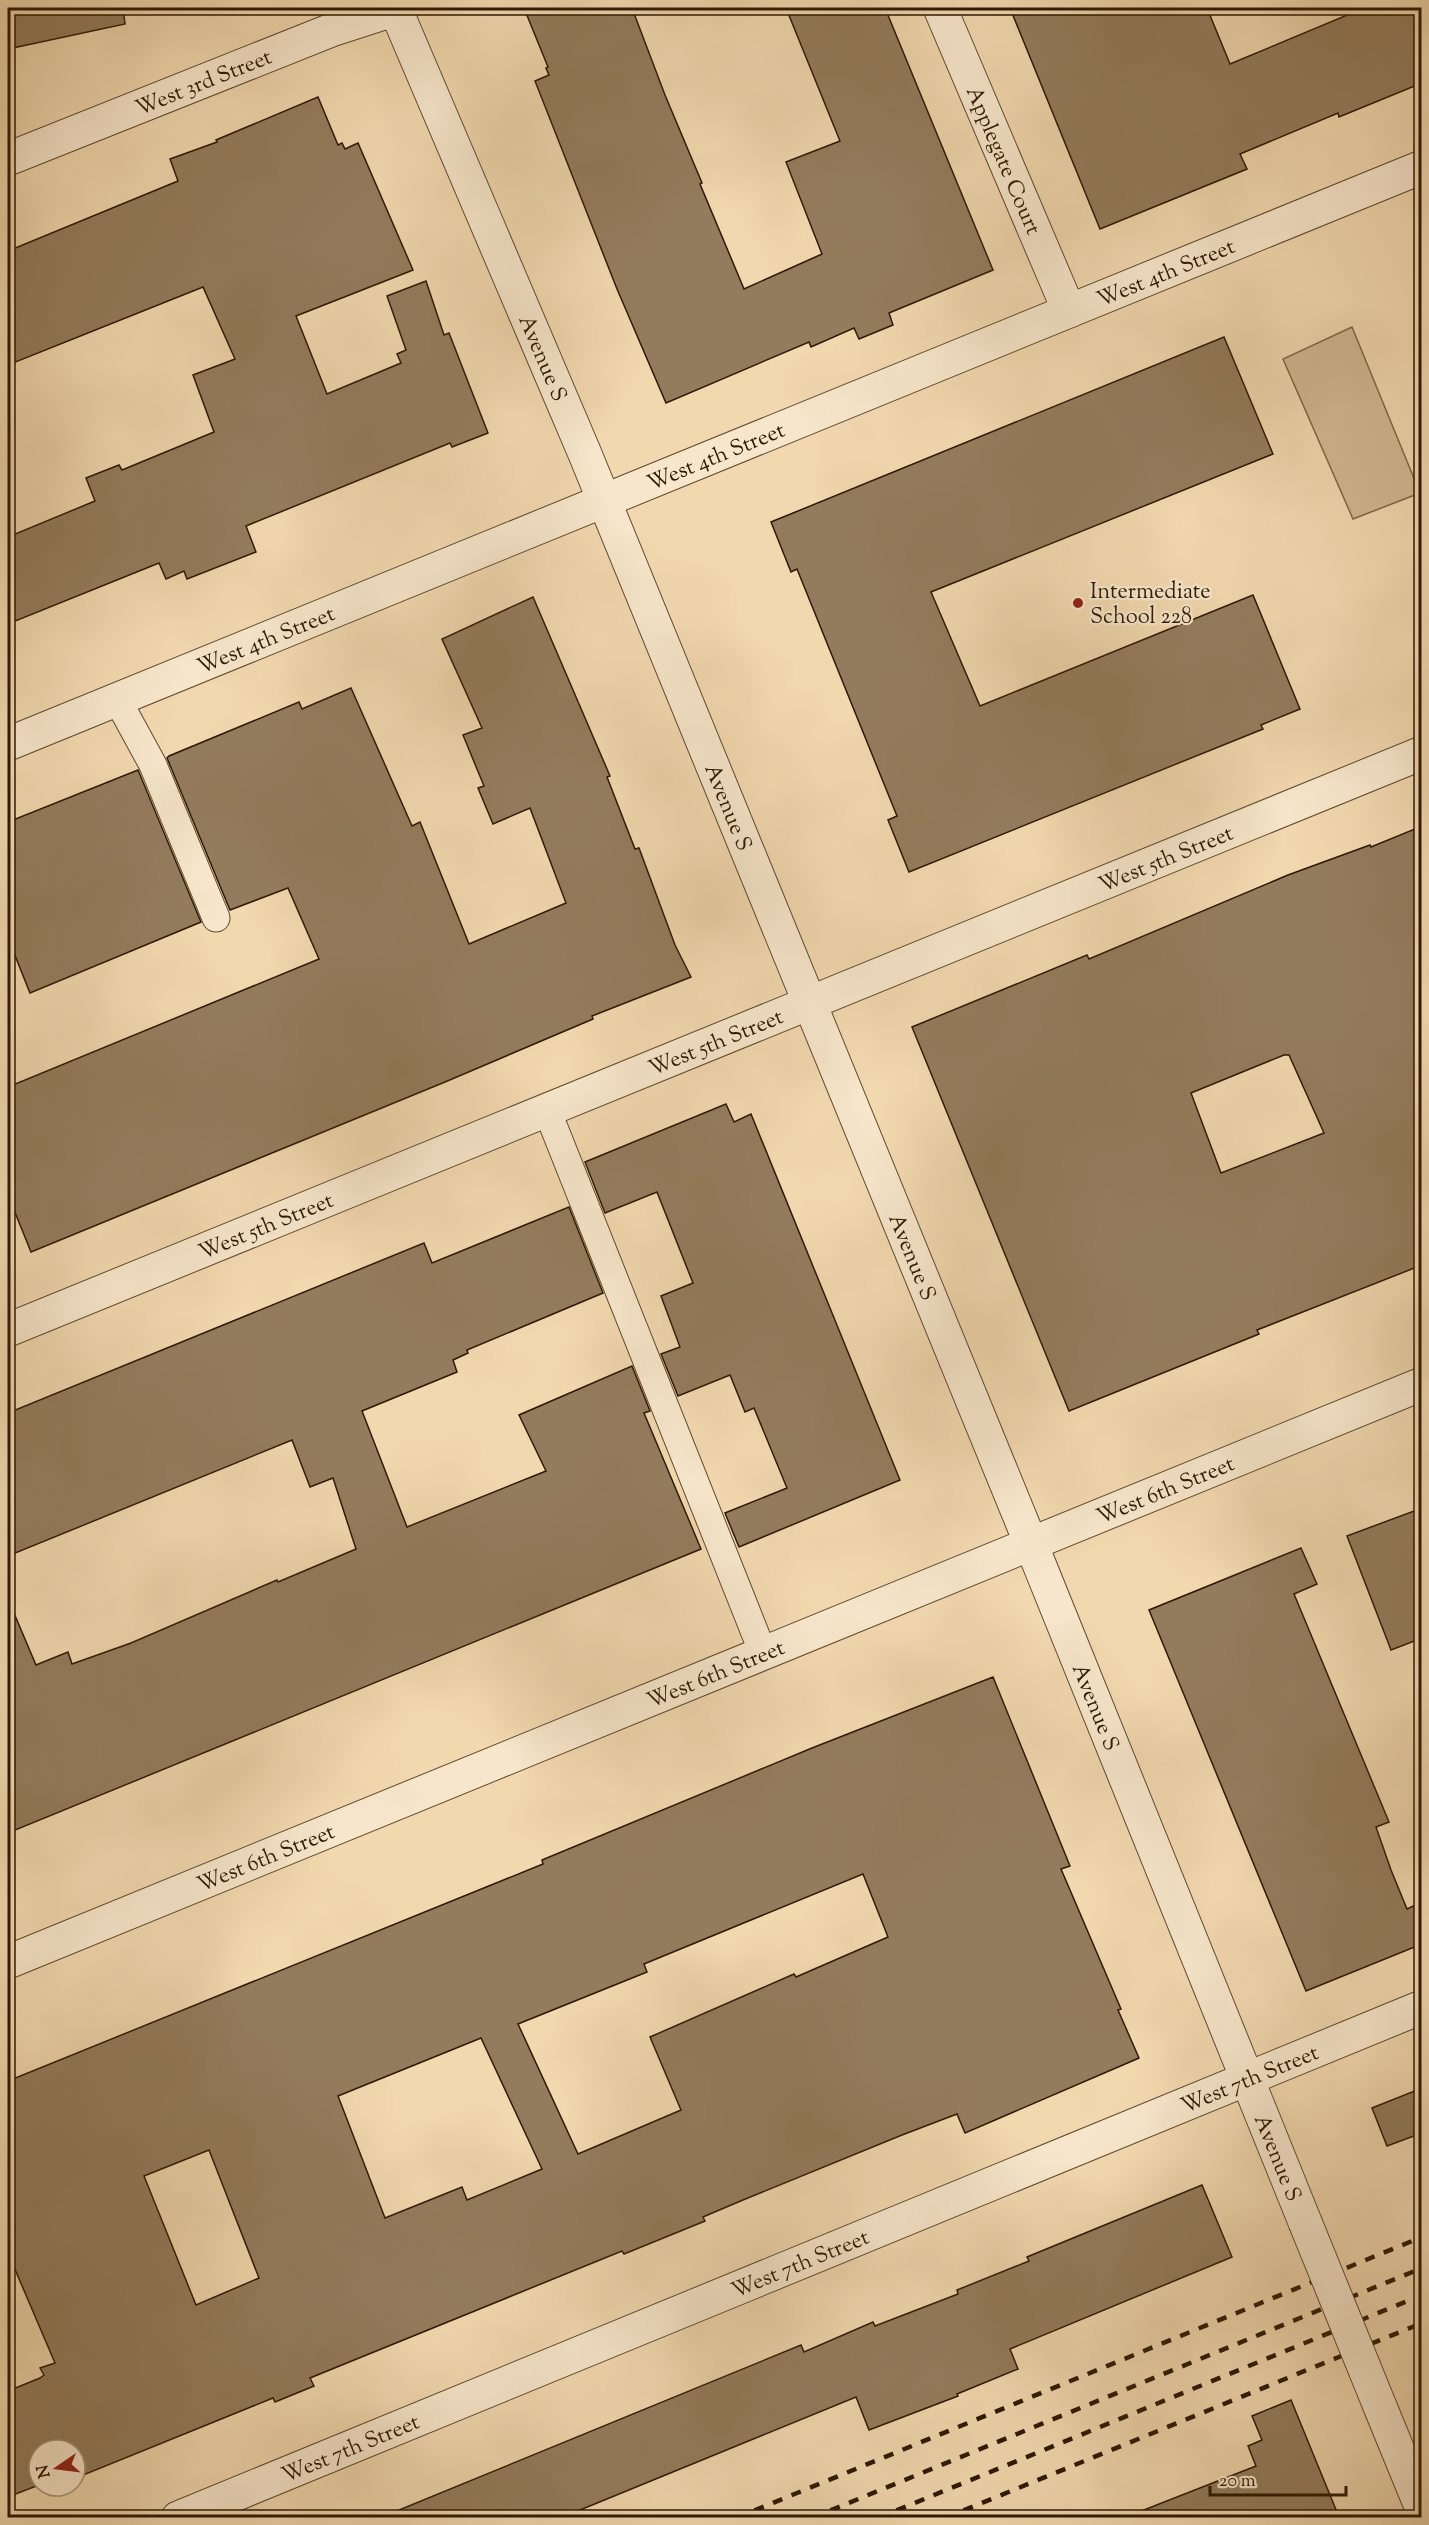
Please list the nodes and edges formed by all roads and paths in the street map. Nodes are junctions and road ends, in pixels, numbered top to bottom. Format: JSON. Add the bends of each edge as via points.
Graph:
{"nodes":[{"id":1,"x":397,"y":8,"type":"edge"},
{"id":2,"x":940,"y":8,"type":"edge"},
{"id":3,"x":8,"y":159,"type":"edge"},
{"id":4,"x":1422,"y":167,"type":"edge"},
{"id":5,"x":1069,"y":311,"type":"junction"},
{"id":6,"x":604,"y":500,"type":"junction"},
{"id":7,"x":117,"y":699,"type":"junction"},
{"id":8,"x":8,"y":744,"type":"edge"},
{"id":9,"x":1422,"y":753,"type":"edge"},
{"id":10,"x":216,"y":918,"type":"dead end"},
{"id":11,"x":808,"y":1003,"type":"junction"},
{"id":12,"x":547,"y":1110,"type":"junction"},
{"id":13,"x":8,"y":1330,"type":"edge"},
{"id":14,"x":1422,"y":1384,"type":"edge"},
{"id":15,"x":1031,"y":1544,"type":"junction"},
{"id":16,"x":763,"y":1653,"type":"junction"},
{"id":17,"x":8,"y":1962,"type":"edge"},
{"id":18,"x":1422,"y":2007,"type":"edge"},
{"id":19,"x":1247,"y":2079,"type":"junction"},
{"id":20,"x":1422,"y":2509,"type":"edge"},
{"id":21,"x":178,"y":2517,"type":"edge"}],
"edges":[{"from":1,"to":3,"type":"street","name":"West 3rd Street","via":[[334,29]]},
{"from":1,"to":6,"type":"street","name":"Avenue S"},
{"from":2,"to":5,"type":"street","name":"Applegate Court"},
{"from":4,"to":5,"type":"street","name":"West 4th Street"},
{"from":5,"to":6,"type":"street","name":"West 4th Street"},
{"from":6,"to":7,"type":"street","name":"West 4th Street"},
{"from":6,"to":11,"type":"street","name":"Avenue S"},
{"from":7,"to":8,"type":"street","name":"West 4th Street"},
{"from":7,"to":10,"type":"lane","via":[[153,765]]},
{"from":9,"to":11,"type":"street","name":"West 5th Street"},
{"from":11,"to":12,"type":"street","name":"West 5th Street"},
{"from":11,"to":15,"type":"street","name":"Avenue S"},
{"from":12,"to":13,"type":"street","name":"West 5th Street"},
{"from":12,"to":16,"type":"lane"},
{"from":14,"to":15,"type":"street","name":"West 6th Street"},
{"from":15,"to":16,"type":"street","name":"West 6th Street"},
{"from":15,"to":19,"type":"street","name":"Avenue S"},
{"from":16,"to":17,"type":"street","name":"West 6th Street"},
{"from":18,"to":19,"type":"street","name":"West 7th Street"},
{"from":19,"to":20,"type":"street","name":"Avenue S","bridge":true},
{"from":19,"to":21,"type":"street","name":"West 7th Street"}]}
